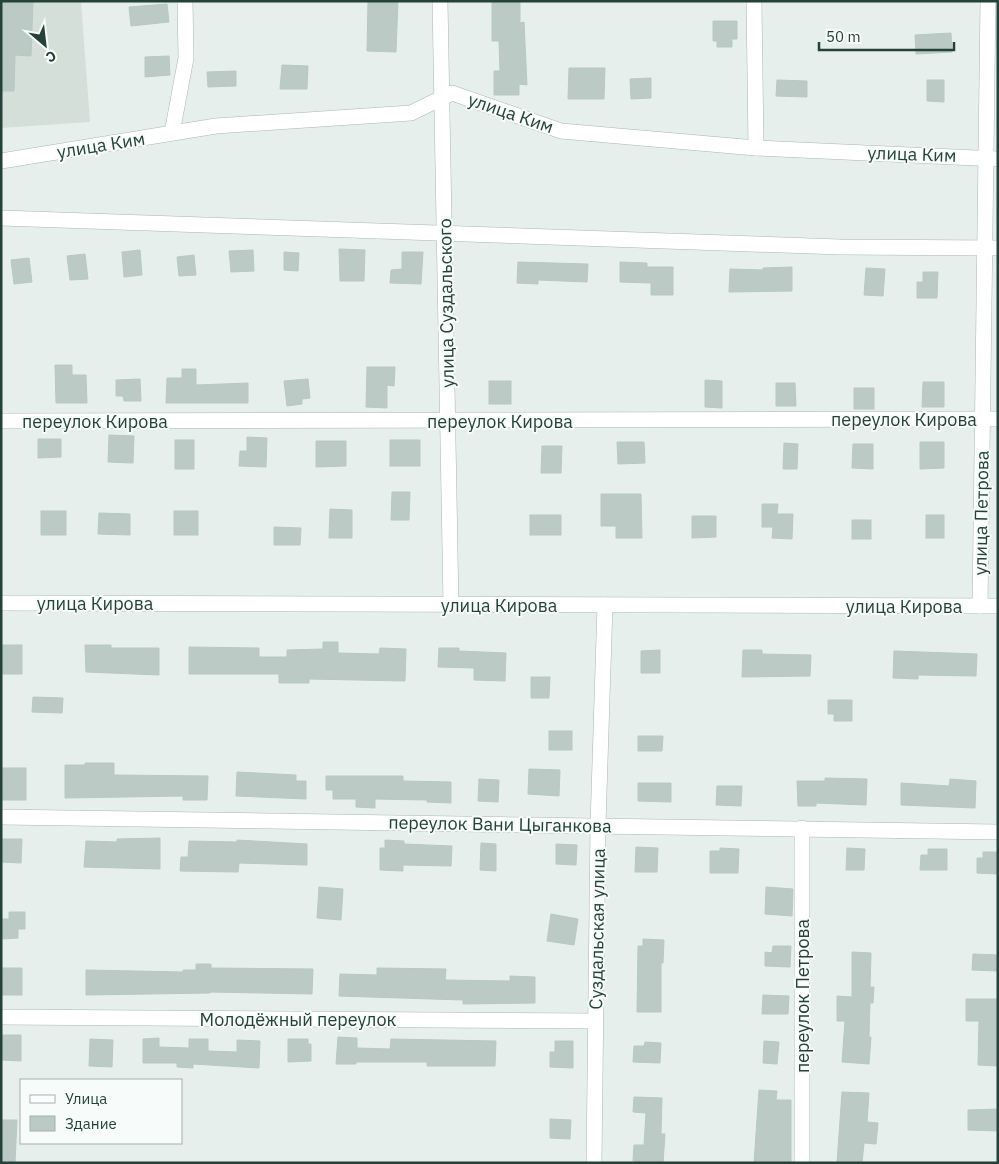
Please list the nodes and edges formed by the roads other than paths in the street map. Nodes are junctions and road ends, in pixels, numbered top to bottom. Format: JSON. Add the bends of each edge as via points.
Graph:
{"nodes":[{"id":1,"x":185,"y":1,"type":"edge"},
{"id":2,"x":440,"y":1,"type":"edge"},
{"id":3,"x":754,"y":1,"type":"edge"},
{"id":4,"x":988,"y":1,"type":"edge"},
{"id":5,"x":442,"y":98,"type":"junction"},
{"id":6,"x":172,"y":133,"type":"junction"},
{"id":7,"x":756,"y":148,"type":"junction"},
{"id":8,"x":992,"y":158,"type":"edge"},
{"id":9,"x":1,"y":161,"type":"edge"},
{"id":10,"x":1,"y":218,"type":"edge"},
{"id":11,"x":444,"y":233,"type":"junction"},
{"id":12,"x":991,"y":248,"type":"edge"},
{"id":13,"x":990,"y":419,"type":"edge"},
{"id":14,"x":1,"y":421,"type":"edge"},
{"id":15,"x":448,"y":421,"type":"junction"},
{"id":16,"x":1,"y":603,"type":"edge"},
{"id":17,"x":451,"y":605,"type":"junction"},
{"id":18,"x":605,"y":606,"type":"junction"},
{"id":19,"x":980,"y":606,"type":"junction"},
{"id":20,"x":998,"y":606,"type":"edge"},
{"id":21,"x":1,"y":817,"type":"edge"},
{"id":22,"x":598,"y":825,"type":"junction"},
{"id":23,"x":802,"y":828,"type":"junction"},
{"id":24,"x":998,"y":832,"type":"edge"},
{"id":25,"x":1,"y":1017,"type":"edge"},
{"id":26,"x":596,"y":1022,"type":"junction"},
{"id":27,"x":594,"y":1163,"type":"edge"},
{"id":28,"x":802,"y":1163,"type":"edge"}],
"edges":[{"from":1,"to":6,"type":"street","via":[[186,58]]},
{"from":2,"to":5,"type":"street","name":"улица Суздальского"},
{"from":3,"to":7,"type":"street"},
{"from":4,"to":8,"type":"street","name":"улица Петрова"},
{"from":5,"to":6,"type":"street","name":"улица Ким","via":[[411,113],[216,126]]},
{"from":5,"to":7,"type":"street","name":"улица Ким","via":[[452,93],[561,130]]},
{"from":5,"to":11,"type":"street","name":"улица Суздальского"},
{"from":6,"to":9,"type":"street","name":"улица Ким"},
{"from":7,"to":8,"type":"street","name":"улица Ким"},
{"from":8,"to":12,"type":"street","name":"улица Петрова"},
{"from":10,"to":11,"type":"street"},
{"from":11,"to":12,"type":"street"},
{"from":11,"to":15,"type":"street","name":"улица Суздальского"},
{"from":12,"to":13,"type":"street","name":"улица Петрова"},
{"from":13,"to":15,"type":"street","name":"переулок Кирова"},
{"from":13,"to":19,"type":"street","name":"улица Петрова"},
{"from":14,"to":15,"type":"street","name":"переулок Кирова"},
{"from":15,"to":17,"type":"street","name":"улица Суздальского"},
{"from":16,"to":17,"type":"street","name":"улица Кирова"},
{"from":17,"to":18,"type":"street","name":"улица Кирова"},
{"from":18,"to":19,"type":"street","name":"улица Кирова"},
{"from":18,"to":22,"type":"street","name":"Суздальская улица"},
{"from":19,"to":20,"type":"street","name":"улица Кирова"},
{"from":21,"to":22,"type":"street","name":"переулок Вани Цыганкова"},
{"from":22,"to":23,"type":"street","name":"переулок Вани Цыганкова"},
{"from":22,"to":26,"type":"street","name":"Суздальская улица"},
{"from":23,"to":24,"type":"street","name":"переулок Вани Цыганкова"},
{"from":23,"to":28,"type":"street","name":"переулок Петрова"},
{"from":25,"to":26,"type":"street","name":"Молодёжный переулок"},
{"from":26,"to":27,"type":"street","name":"Суздальская улица"}]}
